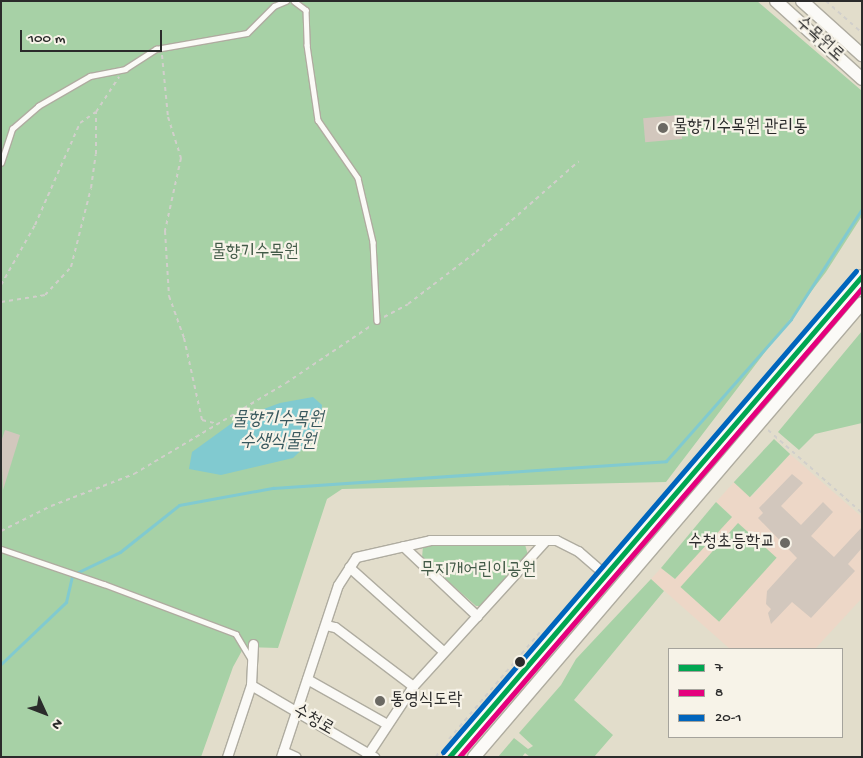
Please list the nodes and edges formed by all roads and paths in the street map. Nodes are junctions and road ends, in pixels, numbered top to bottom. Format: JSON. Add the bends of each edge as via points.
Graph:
{"nodes":[{"id":1,"x":286,"y":1,"type":"edge"},
{"id":2,"x":294,"y":1,"type":"edge"},
{"id":3,"x":776,"y":1,"type":"edge"},
{"id":4,"x":802,"y":1,"type":"edge"},
{"id":5,"x":826,"y":1,"type":"edge"},
{"id":6,"x":862,"y":33,"type":"edge"},
{"id":7,"x":162,"y":48,"type":"junction"},
{"id":8,"x":862,"y":55,"type":"edge"},
{"id":9,"x":125,"y":69,"type":"junction"},
{"id":10,"x":862,"y":79,"type":"edge"},
{"id":11,"x":96,"y":112,"type":"junction"},
{"id":12,"x":579,"y":161,"type":"dead end"},
{"id":13,"x":1,"y":163,"type":"edge"},
{"id":14,"x":862,"y":276,"type":"edge"},
{"id":15,"x":1,"y":285,"type":"edge"},
{"id":16,"x":1,"y":302,"type":"edge"},
{"id":17,"x":862,"y":302,"type":"edge"},
{"id":18,"x":377,"y":321,"type":"junction"},
{"id":19,"x":759,"y":422,"type":"junction"},
{"id":20,"x":218,"y":424,"type":"junction"},
{"id":21,"x":862,"y":513,"type":"edge"},
{"id":22,"x":1,"y":531,"type":"edge"},
{"id":23,"x":545,"y":541,"type":"junction"},
{"id":24,"x":403,"y":546,"type":"junction"},
{"id":25,"x":1,"y":549,"type":"edge"},
{"id":26,"x":349,"y":566,"type":"junction"},
{"id":27,"x":604,"y":574,"type":"junction"},
{"id":28,"x":477,"y":616,"type":"junction"},
{"id":29,"x":326,"y":624,"type":"junction"},
{"id":30,"x":252,"y":644,"type":"dead end"},
{"id":31,"x":442,"y":651,"type":"junction"},
{"id":32,"x":254,"y":662,"type":"junction"},
{"id":33,"x":307,"y":679,"type":"junction"},
{"id":34,"x":251,"y":685,"type":"junction"},
{"id":35,"x":413,"y":686,"type":"junction"},
{"id":36,"x":295,"y":711,"type":"junction"},
{"id":37,"x":385,"y":723,"type":"junction"},
{"id":38,"x":282,"y":754,"type":"edge"},
{"id":39,"x":369,"y":756,"type":"edge"},
{"id":40,"x":227,"y":757,"type":"edge"},
{"id":41,"x":296,"y":757,"type":"edge"},
{"id":42,"x":449,"y":757,"type":"edge"},
{"id":43,"x":474,"y":757,"type":"edge"}],
"edges":[{"from":1,"to":7,"type":"lane","via":[[274,6],[247,33]]},
{"from":2,"to":18,"type":"lane","via":[[306,10],[307,46],[318,120],[358,178],[372,242]]},
{"from":3,"to":10,"type":"main road","name":"수목원로"},
{"from":4,"to":8,"type":"main road","name":"수목원로"},
{"from":5,"to":6,"type":"path"},
{"from":7,"to":9,"type":"lane"},
{"from":7,"to":20,"type":"path","via":[[168,117],[181,158],[165,231],[169,296],[184,338],[202,420]]},
{"from":9,"to":11,"type":"path"},
{"from":9,"to":13,"type":"lane","via":[[90,76],[38,106],[12,128]]},
{"from":11,"to":15,"type":"path","via":[[80,123],[35,225]]},
{"from":11,"to":16,"type":"path","via":[[96,154],[91,188],[71,267],[45,295]]},
{"from":12,"to":18,"type":"path","via":[[476,252],[408,304]]},
{"from":14,"to":27,"type":"main road"},
{"from":17,"to":19,"type":"main road"},
{"from":18,"to":20,"type":"path"},
{"from":19,"to":21,"type":"path"},
{"from":19,"to":43,"type":"main road"},
{"from":20,"to":22,"type":"path","via":[[134,474],[51,506]]},
{"from":23,"to":24,"type":"street","via":[[520,538],[430,540]]},
{"from":23,"to":27,"type":"street","via":[[556,540],[570,546]]},
{"from":23,"to":28,"type":"street"},
{"from":24,"to":26,"type":"street","via":[[356,557]]},
{"from":24,"to":28,"type":"street"},
{"from":25,"to":32,"type":"lane","via":[[236,634]]},
{"from":26,"to":29,"type":"street","via":[[338,585]]},
{"from":26,"to":31,"type":"street"},
{"from":27,"to":42,"type":"main road"},
{"from":28,"to":31,"type":"street"},
{"from":29,"to":33,"type":"street"},
{"from":29,"to":35,"type":"street","via":[[335,627]]},
{"from":30,"to":32,"type":"street"},
{"from":31,"to":35,"type":"street"},
{"from":32,"to":34,"type":"street"},
{"from":33,"to":36,"type":"street"},
{"from":33,"to":37,"type":"street"},
{"from":34,"to":36,"type":"street","name":"수청로"},
{"from":34,"to":40,"type":"street"},
{"from":35,"to":37,"type":"street"},
{"from":36,"to":38,"type":"street"},
{"from":36,"to":39,"type":"street","name":"수청로"},
{"from":37,"to":39,"type":"street"},
{"from":38,"to":41,"type":"street"}]}
